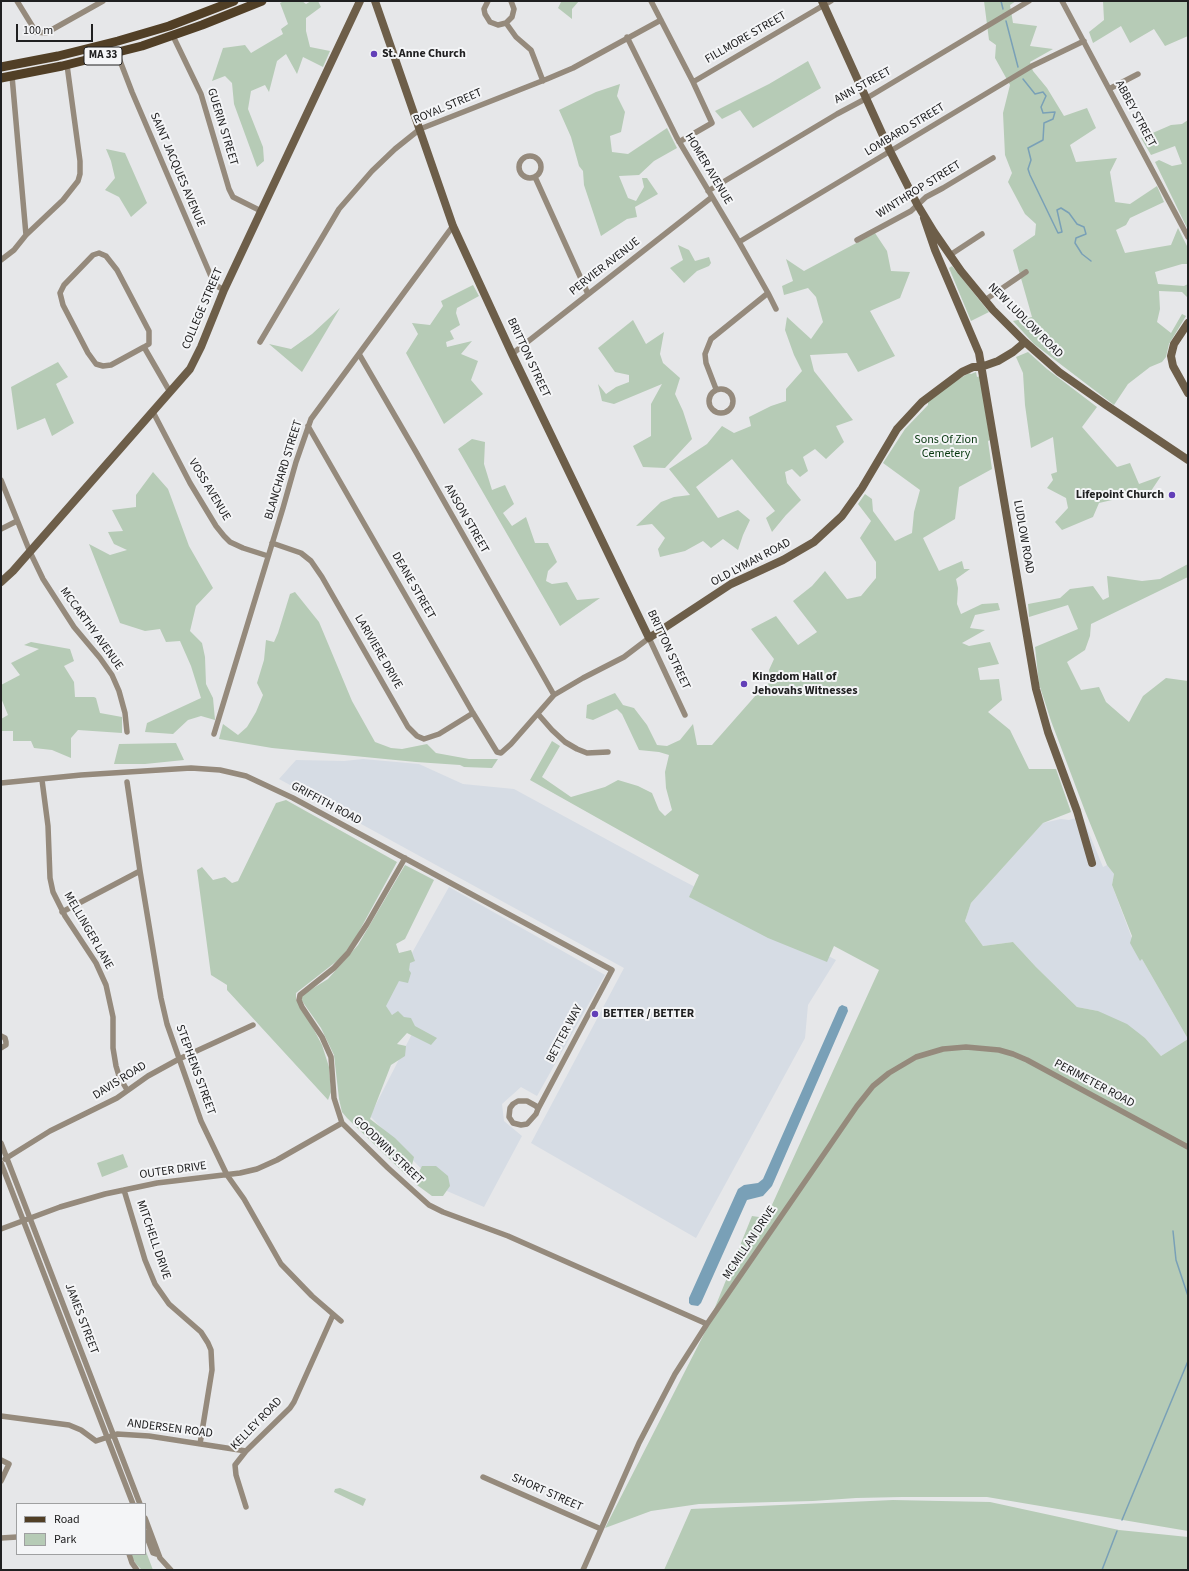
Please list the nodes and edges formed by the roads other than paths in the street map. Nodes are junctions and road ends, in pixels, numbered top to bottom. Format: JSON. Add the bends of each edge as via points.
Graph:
{"nodes":[{"id":1,"x":17,"y":1,"type":"edge"},
{"id":2,"x":103,"y":1,"type":"edge"},
{"id":3,"x":234,"y":1,"type":"edge"},
{"id":4,"x":262,"y":1,"type":"edge"},
{"id":5,"x":360,"y":1,"type":"edge"},
{"id":6,"x":375,"y":1,"type":"edge"},
{"id":7,"x":488,"y":1,"type":"edge"},
{"id":8,"x":510,"y":1,"type":"edge"},
{"id":9,"x":651,"y":1,"type":"edge"},
{"id":10,"x":1029,"y":1,"type":"edge"},
{"id":11,"x":1062,"y":1,"type":"edge"},
{"id":12,"x":825,"y":2,"type":"edge"},
{"id":13,"x":661,"y":20,"type":"junction"},
{"id":14,"x":506,"y":23,"type":"junction"},
{"id":15,"x":173,"y":36,"type":"junction"},
{"id":16,"x":627,"y":37,"type":"junction"},
{"id":17,"x":1084,"y":41,"type":"junction"},
{"id":18,"x":117,"y":53,"type":"junction"},
{"id":19,"x":67,"y":65,"type":"junction"},
{"id":20,"x":1,"y":67,"type":"edge"},
{"id":21,"x":1138,"y":74,"type":"dead end"},
{"id":22,"x":12,"y":76,"type":"junction"},
{"id":23,"x":1,"y":78,"type":"edge"},
{"id":24,"x":543,"y":81,"type":"junction"},
{"id":25,"x":693,"y":82,"type":"junction"},
{"id":26,"x":1109,"y":89,"type":"junction"},
{"id":27,"x":867,"y":98,"type":"junction"},
{"id":28,"x":420,"y":129,"type":"junction"},
{"id":29,"x":679,"y":142,"type":"junction"},
{"id":30,"x":890,"y":151,"type":"junction"},
{"id":31,"x":993,"y":158,"type":"dead end"},
{"id":32,"x":535,"y":177,"type":"junction"},
{"id":33,"x":708,"y":191,"type":"junction"},
{"id":34,"x":712,"y":197,"type":"junction"},
{"id":35,"x":917,"y":204,"type":"junction"},
{"id":36,"x":261,"y":211,"type":"junction"},
{"id":37,"x":924,"y":218,"type":"junction"},
{"id":38,"x":453,"y":226,"type":"junction"},
{"id":39,"x":982,"y":234,"type":"dead end"},
{"id":40,"x":26,"y":235,"type":"junction"},
{"id":41,"x":1188,"y":237,"type":"edge"},
{"id":42,"x":856,"y":240,"type":"dead end"},
{"id":43,"x":739,"y":242,"type":"junction"},
{"id":44,"x":950,"y":255,"type":"junction"},
{"id":45,"x":1,"y":260,"type":"edge"},
{"id":46,"x":1026,"y":272,"type":"dead end"},
{"id":47,"x":224,"y":290,"type":"junction"},
{"id":48,"x":768,"y":293,"type":"junction"},
{"id":49,"x":588,"y":294,"type":"junction"},
{"id":50,"x":985,"y":300,"type":"junction"},
{"id":51,"x":776,"y":309,"type":"dead end"},
{"id":52,"x":1188,"y":323,"type":"edge"},
{"id":53,"x":260,"y":342,"type":"dead end"},
{"id":54,"x":1025,"y":342,"type":"junction"},
{"id":55,"x":144,"y":347,"type":"junction"},
{"id":56,"x":358,"y":354,"type":"junction"},
{"id":57,"x":512,"y":354,"type":"junction"},
{"id":58,"x":982,"y":367,"type":"junction"},
{"id":59,"x":716,"y":389,"type":"junction"},
{"id":60,"x":170,"y":392,"type":"junction"},
{"id":61,"x":1188,"y":394,"type":"edge"},
{"id":62,"x":153,"y":412,"type":"junction"},
{"id":63,"x":308,"y":426,"type":"junction"},
{"id":64,"x":1188,"y":460,"type":"edge"},
{"id":65,"x":1,"y":480,"type":"edge"},
{"id":66,"x":17,"y":520,"type":"junction"},
{"id":67,"x":1,"y":529,"type":"edge"},
{"id":68,"x":272,"y":543,"type":"junction"},
{"id":69,"x":30,"y":552,"type":"junction"},
{"id":70,"x":268,"y":556,"type":"junction"},
{"id":71,"x":1,"y":582,"type":"edge"},
{"id":72,"x":649,"y":638,"type":"junction"},
{"id":73,"x":554,"y":695,"type":"junction"},
{"id":74,"x":473,"y":713,"type":"junction"},
{"id":75,"x":538,"y":714,"type":"junction"},
{"id":76,"x":685,"y":715,"type":"dead end"},
{"id":77,"x":127,"y":732,"type":"dead end"},
{"id":78,"x":214,"y":734,"type":"dead end"},
{"id":79,"x":608,"y":752,"type":"dead end"},
{"id":80,"x":501,"y":753,"type":"joint"},
{"id":81,"x":42,"y":780,"type":"junction"},
{"id":82,"x":127,"y":782,"type":"dead end"},
{"id":83,"x":1,"y":783,"type":"edge"},
{"id":84,"x":405,"y":858,"type":"junction"},
{"id":85,"x":1092,"y":863,"type":"dead end"},
{"id":86,"x":140,"y":872,"type":"junction"},
{"id":87,"x":62,"y":912,"type":"junction"},
{"id":88,"x":612,"y":970,"type":"joint"},
{"id":89,"x":253,"y":1025,"type":"dead end"},
{"id":90,"x":1,"y":1036,"type":"edge"},
{"id":91,"x":1,"y":1048,"type":"edge"},
{"id":92,"x":986,"y":1048,"type":"joint"},
{"id":93,"x":179,"y":1058,"type":"junction"},
{"id":94,"x":127,"y":1090,"type":"junction"},
{"id":95,"x":538,"y":1109,"type":"junction"},
{"id":96,"x":342,"y":1123,"type":"junction"},
{"id":97,"x":1,"y":1143,"type":"edge"},
{"id":98,"x":1188,"y":1147,"type":"edge"},
{"id":99,"x":7,"y":1159,"type":"junction"},
{"id":100,"x":1,"y":1162,"type":"edge"},
{"id":101,"x":227,"y":1175,"type":"junction"},
{"id":102,"x":124,"y":1190,"type":"junction"},
{"id":103,"x":30,"y":1217,"type":"junction"},
{"id":104,"x":23,"y":1220,"type":"junction"},
{"id":105,"x":1,"y":1229,"type":"edge"},
{"id":106,"x":333,"y":1315,"type":"junction"},
{"id":107,"x":341,"y":1321,"type":"dead end"},
{"id":108,"x":707,"y":1324,"type":"junction"},
{"id":109,"x":1,"y":1416,"type":"edge"},
{"id":110,"x":113,"y":1435,"type":"junction"},
{"id":111,"x":107,"y":1438,"type":"junction"},
{"id":112,"x":200,"y":1444,"type":"junction"},
{"id":113,"x":246,"y":1451,"type":"junction"},
{"id":114,"x":1,"y":1460,"type":"edge"},
{"id":115,"x":483,"y":1477,"type":"dead end"},
{"id":116,"x":1,"y":1481,"type":"edge"},
{"id":117,"x":133,"y":1503,"type":"edge"},
{"id":118,"x":140,"y":1503,"type":"edge"},
{"id":119,"x":246,"y":1506,"type":"dead end"},
{"id":120,"x":146,"y":1521,"type":"edge"},
{"id":121,"x":601,"y":1529,"type":"junction"},
{"id":122,"x":146,"y":1535,"type":"edge"},
{"id":123,"x":1,"y":1538,"type":"edge"},
{"id":124,"x":16,"y":1538,"type":"edge"},
{"id":125,"x":158,"y":1553,"type":"junction"},
{"id":126,"x":129,"y":1555,"type":"edge"},
{"id":127,"x":137,"y":1570,"type":"edge"},
{"id":128,"x":171,"y":1570,"type":"edge"},
{"id":129,"x":583,"y":1570,"type":"edge"}],
"edges":[{"from":1,"to":2,"type":"street","via":[[36,32],[46,33]]},
{"from":3,"to":20,"type":"main road","number":"MA 33","via":[[118,42]]},
{"from":4,"to":15,"type":"main road","number":"MA 33"},
{"from":5,"to":36,"type":"street","name":"COLLEGE STREET"},
{"from":6,"to":28,"type":"street","name":"BRITTON STREET"},
{"from":7,"to":14,"type":"street","via":[[484,12],[488,20],[495,24]]},
{"from":8,"to":14,"type":"street","via":[[514,12]]},
{"from":9,"to":13,"type":"street"},
{"from":10,"to":27,"type":"street","name":"ANN STREET"},
{"from":11,"to":17,"type":"street","name":"ABBEY STREET"},
{"from":12,"to":25,"type":"street","name":"FILLMORE STREET"},
{"from":12,"to":27,"type":"street","name":"NEW LUDLOW ROAD"},
{"from":13,"to":16,"type":"street","name":"ROYAL STREET"},
{"from":13,"to":25,"type":"street"},
{"from":14,"to":24,"type":"street","via":[[516,37],[531,50]]},
{"from":15,"to":18,"type":"main road","number":"MA 33"},
{"from":15,"to":36,"type":"street","name":"GUERIN STREET","via":[[201,94],[229,189],[234,197]]},
{"from":16,"to":24,"type":"street","name":"ROYAL STREET","via":[[573,68]]},
{"from":16,"to":29,"type":"street","name":"HOMER AVENUE"},
{"from":17,"to":26,"type":"street","name":"ABBEY STREET"},
{"from":17,"to":30,"type":"street","name":"LOMBARD STREET","via":[[1032,66]]},
{"from":18,"to":19,"type":"main road","number":"MA 33"},
{"from":18,"to":47,"type":"street","name":"SAINT JACQUES AVENUE","via":[[210,274],[217,286]]},
{"from":19,"to":22,"type":"main road","number":"MA 33"},
{"from":19,"to":40,"type":"street","via":[[80,174],[78,181],[63,200]]},
{"from":21,"to":26,"type":"street"},
{"from":22,"to":23,"type":"main road","number":"MA 33"},
{"from":22,"to":40,"type":"street"},
{"from":24,"to":28,"type":"street","name":"ROYAL STREET"},
{"from":25,"to":29,"type":"street","via":[[712,123]]},
{"from":26,"to":41,"type":"street","name":"ABBEY STREET"},
{"from":27,"to":30,"type":"street","name":"NEW LUDLOW ROAD"},
{"from":27,"to":33,"type":"street","name":"ANN STREET"},
{"from":28,"to":38,"type":"street","name":"BRITTON STREET"},
{"from":28,"to":53,"type":"street","name":"ROYAL STREET","via":[[382,160],[339,209]]},
{"from":29,"to":33,"type":"street","name":"HOMER AVENUE"},
{"from":30,"to":35,"type":"street","name":"NEW LUDLOW ROAD"},
{"from":30,"to":43,"type":"street","name":"LOMBARD STREET"},
{"from":31,"to":35,"type":"street","name":"WINTHROP STREET"},
{"from":32,"to":32,"type":"street","via":[[524,177],[519,171],[519,164],[523,158],[530,156],[539,161],[541,168]]},
{"from":32,"to":49,"type":"street"},
{"from":33,"to":34,"type":"street","name":"HOMER AVENUE"},
{"from":34,"to":43,"type":"street","name":"HOMER AVENUE"},
{"from":34,"to":49,"type":"street","name":"PERVIER AVENUE"},
{"from":35,"to":37,"type":"street","name":"NEW LUDLOW ROAD"},
{"from":35,"to":42,"type":"street","name":"WINTHROP STREET","via":[[911,211]]},
{"from":36,"to":47,"type":"street","name":"COLLEGE STREET"},
{"from":37,"to":44,"type":"street","name":"NEW LUDLOW ROAD"},
{"from":37,"to":58,"type":"street","name":"LUDLOW ROAD","via":[[935,250],[976,343]]},
{"from":38,"to":56,"type":"street","name":"BLANCHARD STREET"},
{"from":38,"to":57,"type":"street","name":"BRITTON STREET"},
{"from":39,"to":44,"type":"street"},
{"from":40,"to":45,"type":"street","via":[[14,250]]},
{"from":43,"to":48,"type":"street","name":"HOMER AVENUE"},
{"from":44,"to":50,"type":"street","name":"NEW LUDLOW ROAD"},
{"from":46,"to":50,"type":"street"},
{"from":47,"to":60,"type":"street","name":"COLLEGE STREET","via":[[197,356],[190,369]]},
{"from":48,"to":51,"type":"street","name":"HOMER AVENUE"},
{"from":48,"to":59,"type":"street","via":[[711,339],[705,354]]},
{"from":49,"to":57,"type":"street","name":"PERVIER AVENUE"},
{"from":50,"to":54,"type":"street","name":"NEW LUDLOW ROAD"},
{"from":52,"to":61,"type":"street","via":[[1174,344],[1171,356],[1173,366]]},
{"from":54,"to":58,"type":"street","name":"OLD LYMAN ROAD","via":[[998,361]]},
{"from":54,"to":64,"type":"street","name":"NEW LUDLOW ROAD","via":[[1059,372]]},
{"from":55,"to":55,"type":"street","via":[[149,344],[149,331],[117,270],[106,256],[99,253],[93,255],[64,285],[60,293],[63,305],[88,353],[96,364],[103,366],[112,365]]},
{"from":55,"to":60,"type":"street"},
{"from":56,"to":63,"type":"street","name":"BLANCHARD STREET"},
{"from":56,"to":73,"type":"street","name":"ANSON STREET"},
{"from":57,"to":72,"type":"street","name":"BRITTON STREET"},
{"from":58,"to":72,"type":"street","name":"OLD LYMAN ROAD","via":[[973,367],[962,372],[911,413],[897,429],[842,516],[814,542],[783,560],[731,584]]},
{"from":58,"to":85,"type":"street","name":"LUDLOW ROAD","via":[[1036,689]]},
{"from":59,"to":59,"type":"street","via":[[727,390],[732,396],[733,404],[725,412],[717,412],[710,407],[709,399]]},
{"from":60,"to":62,"type":"street","name":"COLLEGE STREET"},
{"from":62,"to":69,"type":"street","name":"COLLEGE STREET"},
{"from":62,"to":70,"type":"street","name":"VOSS AVENUE","via":[[216,526],[230,542]]},
{"from":63,"to":68,"type":"street","name":"BLANCHARD STREET"},
{"from":63,"to":74,"type":"street","name":"DEANE STREET"},
{"from":65,"to":66,"type":"street"},
{"from":66,"to":67,"type":"street"},
{"from":66,"to":69,"type":"street","name":"MCCARTHY AVENUE"},
{"from":68,"to":70,"type":"street","name":"BLANCHARD STREET"},
{"from":68,"to":74,"type":"street","name":"LARIVIERE DRIVE","via":[[301,553],[311,561],[408,727],[417,736],[424,739],[439,734]]},
{"from":69,"to":71,"type":"street","name":"COLLEGE STREET"},
{"from":69,"to":77,"type":"street","name":"MCCARTHY AVENUE","via":[[61,609],[112,674],[125,713]]},
{"from":70,"to":78,"type":"street","name":"BLANCHARD STREET"},
{"from":72,"to":73,"type":"street","name":"OLD LYMAN ROAD","via":[[624,657]]},
{"from":72,"to":76,"type":"street","name":"BRITTON STREET"},
{"from":73,"to":75,"type":"street","name":"OLD LYMAN ROAD"},
{"from":74,"to":80,"type":"street","name":"DEANE STREET","via":[[491,744]]},
{"from":75,"to":79,"type":"street","via":[[565,742],[577,749],[587,753]]},
{"from":75,"to":80,"type":"street","name":"OLD LYMAN ROAD"},
{"from":81,"to":83,"type":"street","name":"GRIFFITH ROAD"},
{"from":81,"to":84,"type":"street","name":"GRIFFITH ROAD","via":[[179,768],[206,768],[229,772],[281,792]]},
{"from":81,"to":87,"type":"street","name":"MELLINGER LANE","via":[[51,883]]},
{"from":82,"to":86,"type":"street","name":"STEPHENS STREET"},
{"from":84,"to":88,"type":"street","name":"GRIFFITH ROAD"},
{"from":84,"to":96,"type":"street","name":"GOODWIN STREET","via":[[348,953],[334,968],[300,995],[302,1007],[322,1037],[331,1057],[334,1098]]},
{"from":86,"to":87,"type":"street"},
{"from":86,"to":93,"type":"street","name":"STEPHENS STREET","via":[[161,998]]},
{"from":87,"to":94,"type":"street","name":"MELLINGER LANE","via":[[95,962],[106,985],[113,1017],[116,1066],[118,1076]]},
{"from":88,"to":95,"type":"street","name":"BETTER WAY"},
{"from":89,"to":93,"type":"street","name":"DAVIS ROAD"},
{"from":90,"to":91,"type":"street","via":[[6,1046]]},
{"from":92,"to":98,"type":"street","name":"PERIMETER ROAD","via":[[1007,1052],[1027,1060]]},
{"from":92,"to":108,"type":"street","name":"MCMILLAN DRIVE","via":[[960,1047],[929,1053],[901,1065],[873,1086]]},
{"from":93,"to":94,"type":"street","name":"DAVIS ROAD"},
{"from":93,"to":101,"type":"street","name":"STEPHENS STREET","via":[[201,1121]]},
{"from":94,"to":99,"type":"street","name":"DAVIS ROAD","via":[[117,1098],[50,1131]]},
{"from":95,"to":95,"type":"street","name":"BETTER WAY","via":[[534,1118],[524,1125],[513,1123],[509,1117],[510,1108],[518,1101],[527,1102]]},
{"from":96,"to":101,"type":"street","name":"OUTER DRIVE","via":[[266,1166]]},
{"from":96,"to":108,"type":"street","name":"GOODWIN STREET","via":[[429,1205],[508,1236]]},
{"from":97,"to":99,"type":"street","name":"JAMES STREET"},
{"from":99,"to":100,"type":"street","name":"DAVIS ROAD"},
{"from":99,"to":103,"type":"street","name":"JAMES STREET"},
{"from":100,"to":104,"type":"street","name":"JAMES STREET"},
{"from":101,"to":102,"type":"street","name":"OUTER DRIVE"},
{"from":101,"to":106,"type":"street","name":"STEPHENS STREET","via":[[281,1264]]},
{"from":102,"to":103,"type":"street","name":"OUTER DRIVE","via":[[73,1202]]},
{"from":102,"to":112,"type":"street","name":"MITCHELL DRIVE","via":[[157,1288],[200,1332],[211,1350],[212,1370]]},
{"from":103,"to":104,"type":"street","name":"OUTER DRIVE"},
{"from":103,"to":110,"type":"street","name":"JAMES STREET"},
{"from":104,"to":105,"type":"street","name":"OUTER DRIVE"},
{"from":104,"to":111,"type":"street","name":"JAMES STREET"},
{"from":106,"to":107,"type":"street","name":"STEPHENS STREET"},
{"from":106,"to":113,"type":"street","name":"KELLEY ROAD","via":[[294,1402]]},
{"from":108,"to":121,"type":"street","name":"MCMILLAN DRIVE","via":[[650,1419]]},
{"from":109,"to":111,"type":"street","via":[[69,1425],[81,1430],[95,1441]]},
{"from":110,"to":111,"type":"street","name":"ANDERSEN ROAD"},
{"from":110,"to":112,"type":"street","name":"ANDERSEN ROAD","via":[[149,1436]]},
{"from":110,"to":118,"type":"street","name":"JAMES STREET"},
{"from":111,"to":117,"type":"street","name":"JAMES STREET"},
{"from":112,"to":113,"type":"street","name":"ANDERSEN ROAD"},
{"from":113,"to":119,"type":"street","name":"KELLEY ROAD","via":[[237,1461],[235,1469]]},
{"from":114,"to":116,"type":"street","via":[[8,1464]]},
{"from":115,"to":121,"type":"street","name":"SHORT STREET"},
{"from":120,"to":125,"type":"street"},
{"from":121,"to":129,"type":"street","name":"MCMILLAN DRIVE"},
{"from":122,"to":125,"type":"street","via":[[153,1553]]},
{"from":123,"to":124,"type":"street"},
{"from":125,"to":128,"type":"street"},
{"from":126,"to":127,"type":"street"}]}
